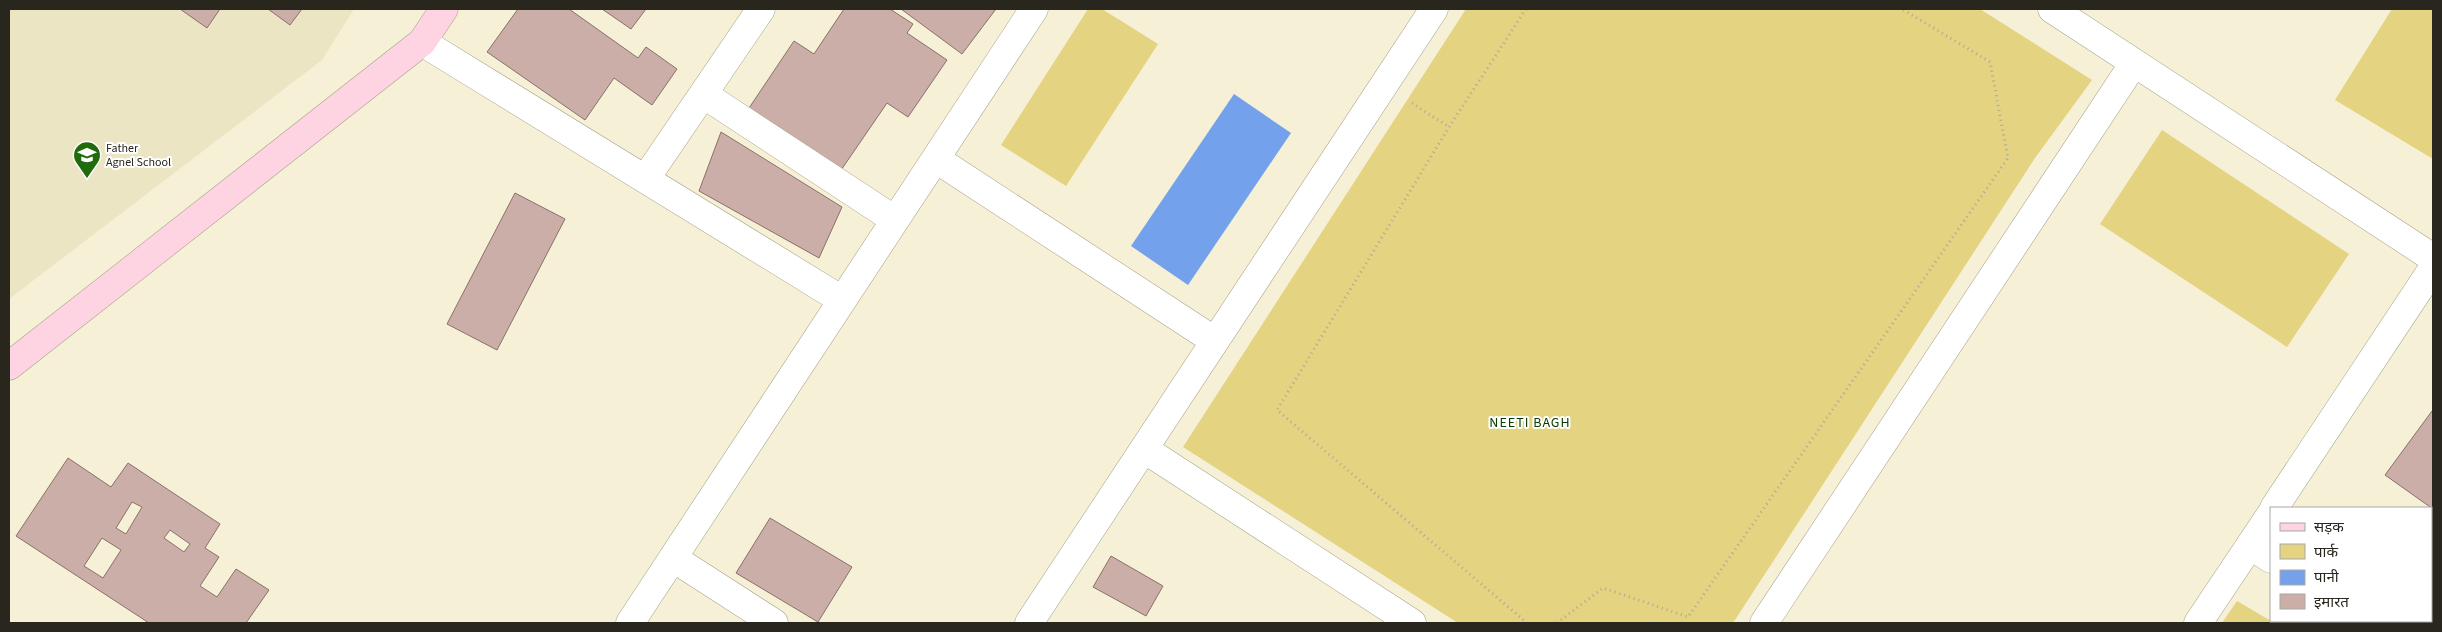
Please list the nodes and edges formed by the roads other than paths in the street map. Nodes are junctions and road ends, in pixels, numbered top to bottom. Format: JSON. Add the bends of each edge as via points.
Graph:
{"nodes":[{"id":1,"x":444,"y":9,"type":"edge"},
{"id":2,"x":761,"y":9,"type":"edge"},
{"id":3,"x":1034,"y":9,"type":"edge"},
{"id":4,"x":1434,"y":9,"type":"edge"},
{"id":5,"x":2052,"y":9,"type":"edge"},
{"id":6,"x":422,"y":42,"type":"junction"},
{"id":7,"x":2134,"y":63,"type":"junction"},
{"id":8,"x":703,"y":94,"type":"junction"},
{"id":9,"x":936,"y":159,"type":"junction"},
{"id":10,"x":646,"y":178,"type":"junction"},
{"id":11,"x":895,"y":220,"type":"junction"},
{"id":12,"x":2433,"y":258,"type":"edge"},
{"id":13,"x":2433,"y":268,"type":"edge"},
{"id":14,"x":842,"y":300,"type":"junction"},
{"id":15,"x":1215,"y":341,"type":"junction"},
{"id":16,"x":9,"y":366,"type":"edge"},
{"id":17,"x":1144,"y":449,"type":"junction"},
{"id":18,"x":2275,"y":507,"type":"edge"},
{"id":19,"x":2270,"y":517,"type":"edge"},
{"id":20,"x":2260,"y":552,"type":"edge"},
{"id":21,"x":673,"y":558,"type":"junction"},
{"id":22,"x":630,"y":623,"type":"edge"},
{"id":23,"x":774,"y":623,"type":"edge"},
{"id":24,"x":1029,"y":623,"type":"edge"},
{"id":25,"x":1412,"y":623,"type":"edge"},
{"id":26,"x":1764,"y":623,"type":"edge"},
{"id":27,"x":2198,"y":623,"type":"edge"}],
"edges":[{"from":1,"to":6,"type":"street"},
{"from":2,"to":8,"type":"street"},
{"from":3,"to":9,"type":"street"},
{"from":4,"to":15,"type":"street"},
{"from":5,"to":7,"type":"street"},
{"from":6,"to":10,"type":"street"},
{"from":6,"to":16,"type":"street"},
{"from":7,"to":12,"type":"street"},
{"from":7,"to":26,"type":"street"},
{"from":8,"to":10,"type":"street"},
{"from":8,"to":11,"type":"street"},
{"from":9,"to":11,"type":"street"},
{"from":9,"to":15,"type":"street"},
{"from":10,"to":14,"type":"street"},
{"from":11,"to":14,"type":"street"},
{"from":13,"to":18,"type":"street"},
{"from":14,"to":21,"type":"street"},
{"from":15,"to":17,"type":"street"},
{"from":17,"to":24,"type":"street"},
{"from":17,"to":25,"type":"street"},
{"from":19,"to":20,"type":"street"},
{"from":20,"to":27,"type":"street"},
{"from":21,"to":22,"type":"street"},
{"from":21,"to":23,"type":"street"}]}
